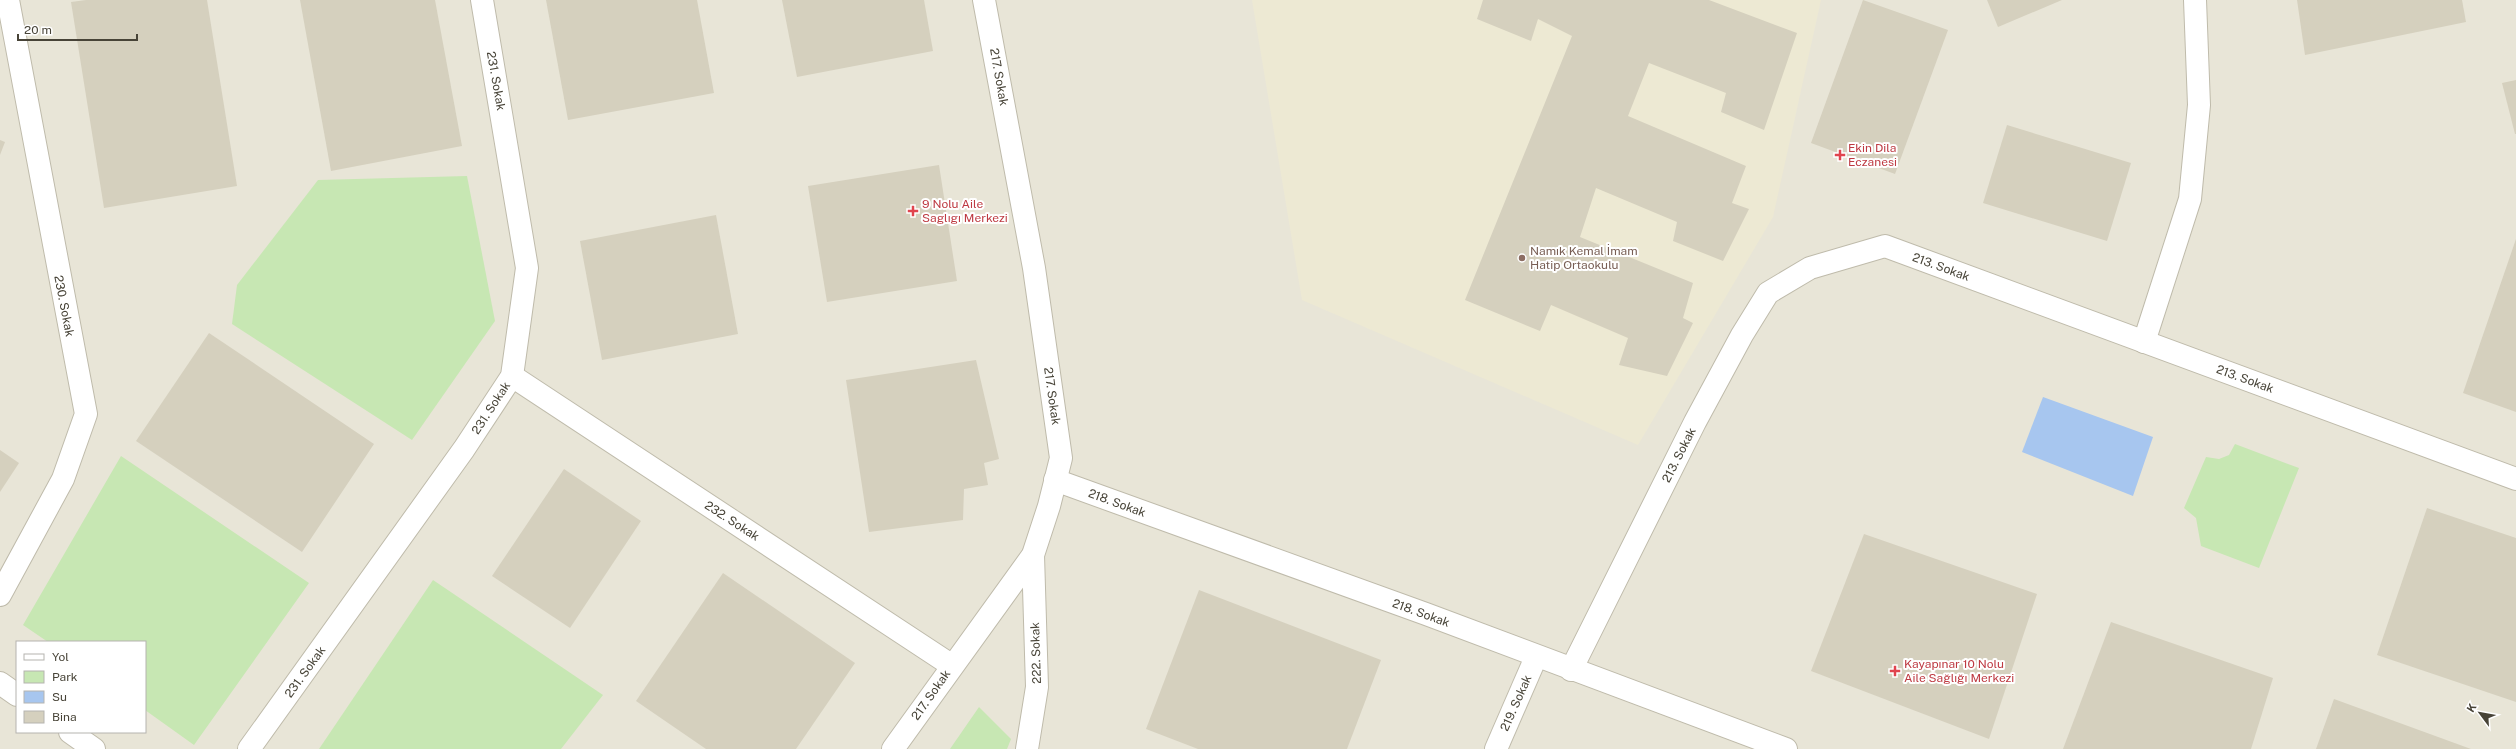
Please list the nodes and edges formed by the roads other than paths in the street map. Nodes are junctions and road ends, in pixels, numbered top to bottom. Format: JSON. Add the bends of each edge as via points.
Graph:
{"nodes":[{"id":1,"x":8,"y":0,"type":"edge"},
{"id":2,"x":482,"y":0,"type":"edge"},
{"id":3,"x":984,"y":0,"type":"edge"},
{"id":4,"x":2195,"y":0,"type":"edge"},
{"id":5,"x":2144,"y":342,"type":"junction"},
{"id":6,"x":512,"y":376,"type":"junction"},
{"id":7,"x":2516,"y":479,"type":"edge"},
{"id":8,"x":1055,"y":480,"type":"junction"},
{"id":9,"x":1033,"y":555,"type":"junction"},
{"id":10,"x":0,"y":595,"type":"edge"},
{"id":11,"x":1536,"y":656,"type":"junction"},
{"id":12,"x":951,"y":665,"type":"junction"},
{"id":13,"x":1571,"y":670,"type":"junction"},
{"id":14,"x":0,"y":683,"type":"edge"},
{"id":15,"x":16,"y":693,"type":"edge"},
{"id":16,"x":71,"y":733,"type":"edge"},
{"id":17,"x":94,"y":749,"type":"edge"},
{"id":18,"x":249,"y":749,"type":"edge"},
{"id":19,"x":893,"y":749,"type":"edge"},
{"id":20,"x":1027,"y":749,"type":"edge"},
{"id":21,"x":1496,"y":749,"type":"edge"},
{"id":22,"x":1786,"y":749,"type":"edge"}],
"edges":[{"from":1,"to":10,"type":"street","name":"230. Sokak","via":[[86,414],[63,479]]},
{"from":2,"to":6,"type":"street","name":"231. Sokak","via":[[527,268]]},
{"from":3,"to":8,"type":"street","name":"217. Sokak","via":[[1034,268],[1061,458]]},
{"from":4,"to":5,"type":"street","via":[[2199,105],[2190,199]]},
{"from":5,"to":7,"type":"street","name":"213. Sokak"},
{"from":5,"to":13,"type":"street","name":"213. Sokak","via":[[1885,246],[1810,268],[1768,293],[1742,335],[1695,422]]},
{"from":6,"to":12,"type":"street","name":"232. Sokak"},
{"from":6,"to":18,"type":"street","name":"231. Sokak","via":[[464,449]]},
{"from":8,"to":9,"type":"street","name":"217. Sokak"},
{"from":8,"to":11,"type":"street","name":"218. Sokak"},
{"from":9,"to":12,"type":"street","name":"217. Sokak"},
{"from":9,"to":20,"type":"street","name":"222. Sokak","via":[[1037,687]]},
{"from":11,"to":13,"type":"street","name":"218. Sokak"},
{"from":11,"to":21,"type":"street","name":"219. Sokak"},
{"from":12,"to":19,"type":"street","name":"217. Sokak"},
{"from":13,"to":22,"type":"street","name":"218. Sokak"},
{"from":14,"to":15,"type":"street"},
{"from":16,"to":17,"type":"street"}]}
